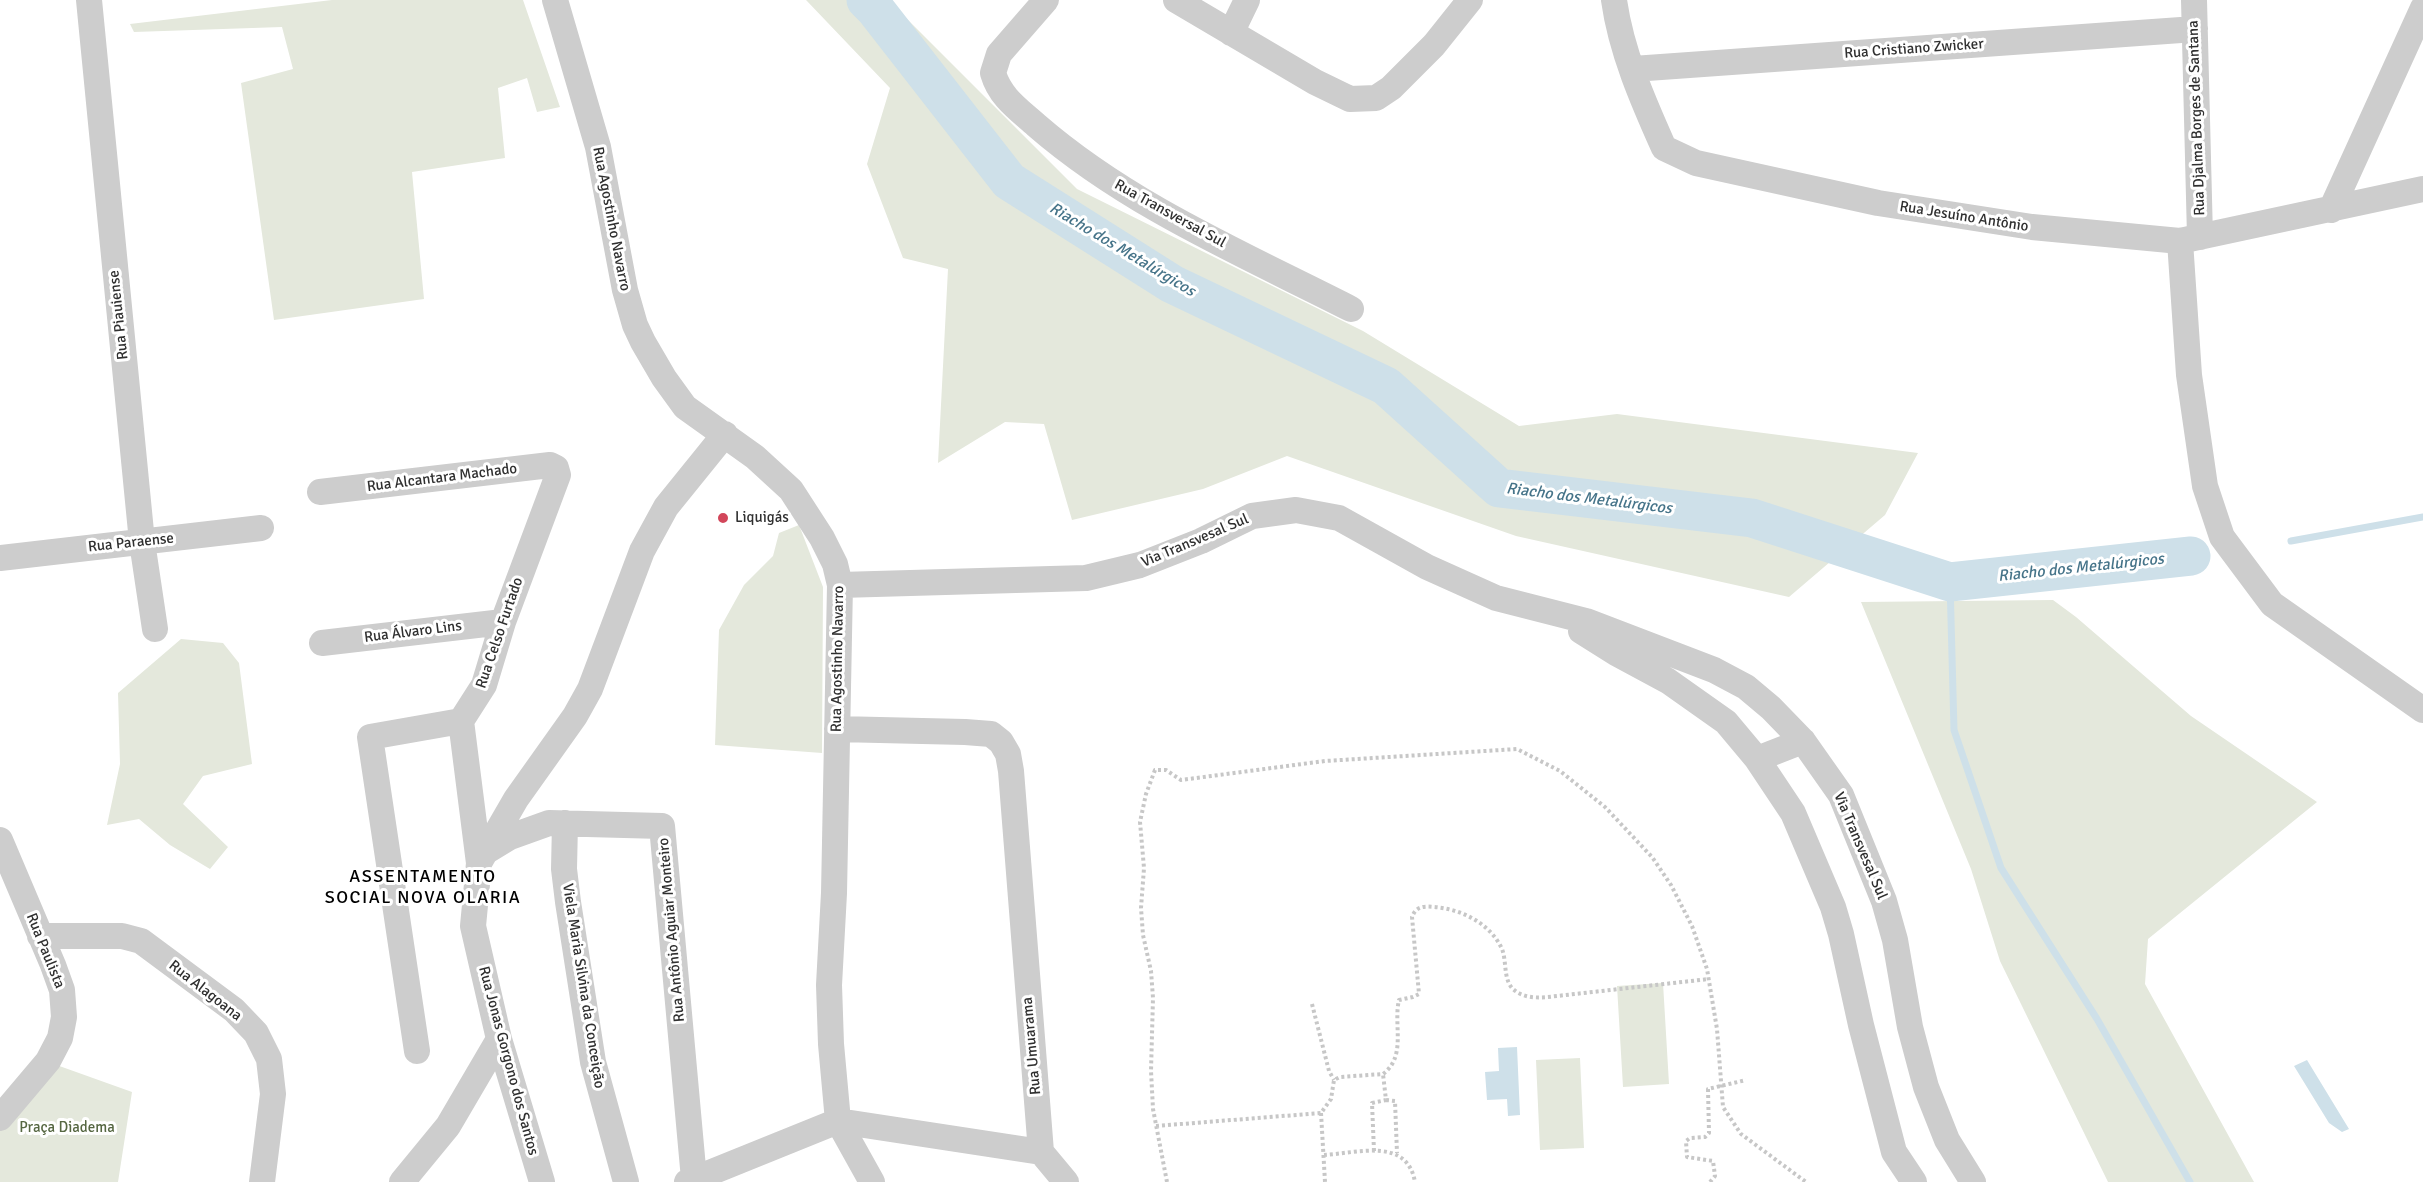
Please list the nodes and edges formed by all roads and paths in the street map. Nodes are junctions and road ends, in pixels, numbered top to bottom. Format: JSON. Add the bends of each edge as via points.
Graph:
{"nodes":[{"id":1,"x":89,"y":0,"type":"edge"},
{"id":2,"x":555,"y":0,"type":"edge"},
{"id":3,"x":1046,"y":0,"type":"edge"},
{"id":4,"x":1176,"y":0,"type":"edge"},
{"id":5,"x":1247,"y":0,"type":"edge"},
{"id":6,"x":1470,"y":0,"type":"edge"},
{"id":7,"x":1614,"y":0,"type":"edge"},
{"id":8,"x":2194,"y":0,"type":"edge"},
{"id":9,"x":2423,"y":8,"type":"edge"},
{"id":10,"x":2195,"y":29,"type":"junction"},
{"id":11,"x":1231,"y":33,"type":"junction"},
{"id":12,"x":1633,"y":69,"type":"junction"},
{"id":13,"x":2423,"y":189,"type":"edge"},
{"id":14,"x":2331,"y":210,"type":"junction"},
{"id":15,"x":2190,"y":239,"type":"junction"},
{"id":16,"x":1351,"y":309,"type":"dead end"},
{"id":17,"x":725,"y":434,"type":"junction"},
{"id":18,"x":558,"y":475,"type":"joint"},
{"id":19,"x":320,"y":492,"type":"dead end"},
{"id":20,"x":261,"y":528,"type":"dead end"},
{"id":21,"x":142,"y":542,"type":"junction"},
{"id":22,"x":0,"y":558,"type":"edge"},
{"id":23,"x":840,"y":585,"type":"junction"},
{"id":24,"x":1565,"y":616,"type":"junction"},
{"id":25,"x":503,"y":622,"type":"junction"},
{"id":26,"x":155,"y":629,"type":"dead end"},
{"id":27,"x":322,"y":643,"type":"dead end"},
{"id":28,"x":2423,"y":710,"type":"edge"},
{"id":29,"x":460,"y":721,"type":"junction"},
{"id":30,"x":837,"y":729,"type":"junction"},
{"id":31,"x":1803,"y":741,"type":"junction"},
{"id":32,"x":1757,"y":759,"type":"junction"},
{"id":33,"x":565,"y":822,"type":"junction"},
{"id":34,"x":0,"y":840,"type":"edge"},
{"id":35,"x":483,"y":857,"type":"junction"},
{"id":36,"x":40,"y":936,"type":"junction"},
{"id":37,"x":1709,"y":979,"type":"junction"},
{"id":38,"x":1312,"y":1004,"type":"dead end"},
{"id":39,"x":499,"y":1040,"type":"junction"},
{"id":40,"x":417,"y":1051,"type":"dead end"},
{"id":41,"x":1383,"y":1074,"type":"junction"},
{"id":42,"x":1334,"y":1080,"type":"junction"},
{"id":43,"x":1746,"y":1080,"type":"dead end"},
{"id":44,"x":1720,"y":1086,"type":"junction"},
{"id":45,"x":1386,"y":1100,"type":"junction"},
{"id":46,"x":1321,"y":1113,"type":"junction"},
{"id":47,"x":0,"y":1118,"type":"edge"},
{"id":48,"x":838,"y":1121,"type":"junction"},
{"id":49,"x":1156,"y":1126,"type":"junction"},
{"id":50,"x":1041,"y":1152,"type":"junction"},
{"id":51,"x":1374,"y":1152,"type":"junction"},
{"id":52,"x":1397,"y":1153,"type":"junction"},
{"id":53,"x":1324,"y":1155,"type":"junction"},
{"id":54,"x":690,"y":1180,"type":"edge"},
{"id":55,"x":262,"y":1182,"type":"edge"},
{"id":56,"x":402,"y":1182,"type":"edge"},
{"id":57,"x":542,"y":1182,"type":"edge"},
{"id":58,"x":626,"y":1182,"type":"edge"},
{"id":59,"x":872,"y":1182,"type":"edge"},
{"id":60,"x":1066,"y":1182,"type":"edge"},
{"id":61,"x":1167,"y":1182,"type":"edge"},
{"id":62,"x":1325,"y":1182,"type":"edge"},
{"id":63,"x":1415,"y":1182,"type":"edge"},
{"id":64,"x":1710,"y":1182,"type":"edge"},
{"id":65,"x":1806,"y":1182,"type":"edge"},
{"id":66,"x":1914,"y":1182,"type":"edge"},
{"id":67,"x":1973,"y":1182,"type":"edge"}],
"edges":[{"from":1,"to":21,"type":"street","name":"Rua Piauiense"},
{"from":2,"to":17,"type":"street","name":"Rua Agostinho Navarro","via":[[598,147],[635,325],[685,407]]},
{"from":3,"to":16,"type":"street","name":"Rua Transversal Sul","via":[[999,54],[993,73],[1003,96],[1106,178],[1182,223]]},
{"from":4,"to":11,"type":"street"},
{"from":5,"to":11,"type":"street"},
{"from":6,"to":11,"type":"street","via":[[1434,45],[1376,98],[1350,99]]},
{"from":7,"to":12,"type":"street","name":"Rua Jesuíno Antônio"},
{"from":8,"to":10,"type":"street","name":"Rua Djalma Borges de Santana"},
{"from":9,"to":14,"type":"street"},
{"from":10,"to":12,"type":"street","name":"Rua Cristiano Zwicker"},
{"from":10,"to":15,"type":"street","name":"Rua Djalma Borges de Santana"},
{"from":12,"to":15,"type":"street","name":"Rua Jesuíno Antônio","via":[[1664,148],[1696,163],[1878,203],[2032,227]]},
{"from":13,"to":14,"type":"street","name":"Rua Jesuíno Antônio"},
{"from":14,"to":15,"type":"street","name":"Rua Jesuíno Antônio"},
{"from":15,"to":28,"type":"street","name":"Rua Djalma Borges de Santana","via":[[2189,375],[2205,486],[2222,537],[2272,604]]},
{"from":17,"to":23,"type":"street","name":"Rua Agostinho Navarro","via":[[791,490],[822,538]]},
{"from":17,"to":35,"type":"street","name":"Rua Jonas Gorgono dos Santos","via":[[666,507],[642,551],[591,688],[516,799]]},
{"from":18,"to":19,"type":"street","name":"Rua Alcantara Machado","via":[[550,465]]},
{"from":18,"to":25,"type":"street","name":"Rua Celso Furtado"},
{"from":20,"to":21,"type":"street","name":"Rua Paraense"},
{"from":21,"to":22,"type":"street","name":"Rua Paraense"},
{"from":21,"to":26,"type":"street","name":"Rua Piauiense"},
{"from":23,"to":24,"type":"street","name":"Via Transvesal Sul","via":[[1086,578],[1140,565],[1252,516],[1296,510],[1340,518],[1427,567],[1496,598]]},
{"from":23,"to":30,"type":"street","name":"Rua Agostinho Navarro"},
{"from":24,"to":31,"type":"street","name":"Via Transvesal Sul","via":[[1714,670],[1746,687]]},
{"from":24,"to":32,"type":"street","name":"Via Transvesal Sul","via":[[1585,634],[1668,681],[1726,722]]},
{"from":25,"to":27,"type":"street","name":"Rua Álvaro Lins"},
{"from":25,"to":29,"type":"street","name":"Rua Celso Furtado","via":[[484,686]]},
{"from":29,"to":35,"type":"street"},
{"from":29,"to":40,"type":"street","via":[[370,737]]},
{"from":30,"to":48,"type":"street","name":"Rua Agostinho Navarro","via":[[829,985]]},
{"from":30,"to":50,"type":"street","name":"Rua Umuarama","via":[[991,735],[1008,754]]},
{"from":31,"to":32,"type":"street"},
{"from":31,"to":67,"type":"street","name":"Via Transvesal Sul","via":[[1841,795],[1870,863],[1895,940],[1910,1027],[1926,1087],[1947,1140]]},
{"from":32,"to":66,"type":"street","name":"Via Transvesal Sul","via":[[1793,813],[1833,907],[1894,1152]]},
{"from":33,"to":35,"type":"street","name":"Rua Antônio Aguiar Monteiro","via":[[541,824],[510,837]]},
{"from":33,"to":54,"type":"street","name":"Rua Antônio Aguiar Monteiro","via":[[659,825],[663,829]]},
{"from":33,"to":58,"type":"street","name":"Viela Maria Silvina da Conceição","via":[[564,870],[591,1050]]},
{"from":34,"to":36,"type":"street","name":"Rua Paulista"},
{"from":35,"to":39,"type":"street","name":"Rua Jonas Gorgono dos Santos","via":[[473,926]]},
{"from":36,"to":47,"type":"street","name":"Rua Paulista","via":[[62,990],[64,1017],[60,1038],[48,1061]]},
{"from":36,"to":55,"type":"street","name":"Rua Alagoana","via":[[122,936],[141,941],[234,1011],[256,1033],[269,1059],[273,1094]]},
{"from":37,"to":41,"type":"path","via":[[1548,997],[1523,995],[1509,984],[1502,949],[1476,920],[1447,908],[1419,907],[1412,916],[1419,993],[1399,1000],[1397,1054],[1393,1065]]},
{"from":37,"to":44,"type":"path"},
{"from":37,"to":49,"type":"path","via":[[1692,926],[1652,857],[1605,807],[1560,771],[1516,749],[1325,761],[1181,780],[1161,769],[1155,770],[1140,822],[1144,868],[1141,908],[1153,998],[1151,1071]]},
{"from":38,"to":42,"type":"path"},
{"from":39,"to":56,"type":"street","via":[[448,1126]]},
{"from":39,"to":57,"type":"street","name":"Rua Jonas Gorgono dos Santos"},
{"from":41,"to":42,"type":"path"},
{"from":41,"to":45,"type":"path"},
{"from":42,"to":46,"type":"path","via":[[1330,1099]]},
{"from":43,"to":44,"type":"path"},
{"from":44,"to":64,"type":"path","via":[[1707,1092],[1709,1133],[1686,1142],[1687,1157],[1713,1161],[1715,1176]]},
{"from":44,"to":65,"type":"path","via":[[1723,1107],[1741,1134]]},
{"from":45,"to":51,"type":"path","via":[[1372,1103]]},
{"from":45,"to":52,"type":"path","via":[[1395,1101]]},
{"from":46,"to":49,"type":"path"},
{"from":46,"to":53,"type":"path"},
{"from":48,"to":50,"type":"street"},
{"from":48,"to":54,"type":"street"},
{"from":48,"to":59,"type":"street","name":"Rua Agostinho Navarro"},
{"from":49,"to":61,"type":"path"},
{"from":50,"to":60,"type":"street"},
{"from":51,"to":52,"type":"path"},
{"from":51,"to":53,"type":"path"},
{"from":52,"to":63,"type":"path","via":[[1413,1169]]},
{"from":53,"to":62,"type":"path"}]}
